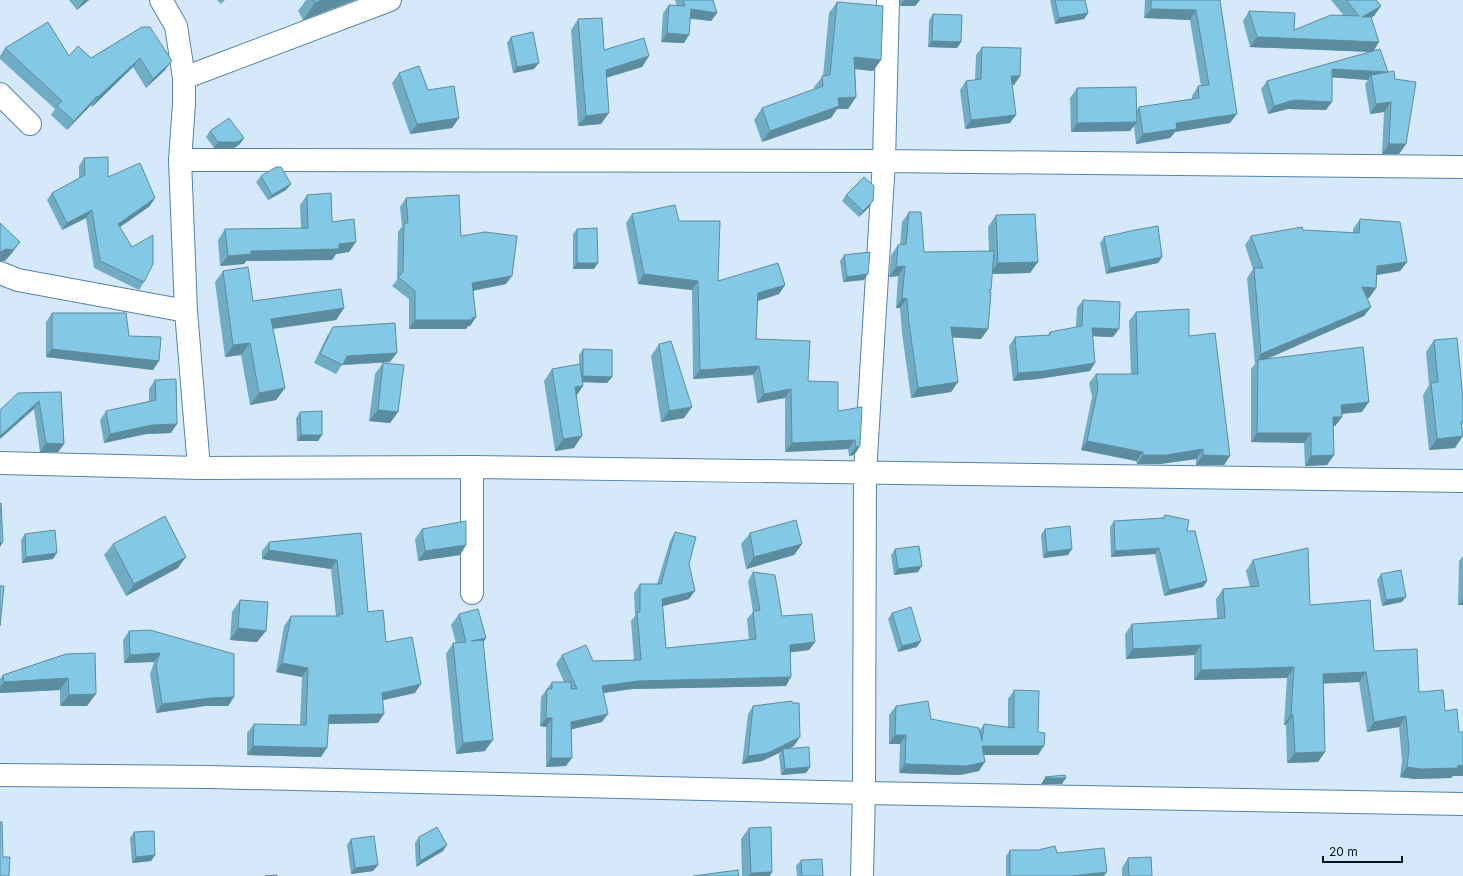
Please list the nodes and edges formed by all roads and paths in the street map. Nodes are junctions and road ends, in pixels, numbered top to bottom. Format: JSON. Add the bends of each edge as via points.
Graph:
{"nodes":[{"id":1,"x":161,"y":0,"type":"edge"},
{"id":2,"x":390,"y":0,"type":"edge"},
{"id":3,"x":888,"y":0,"type":"edge"},
{"id":4,"x":184,"y":78,"type":"junction"},
{"id":5,"x":0,"y":94,"type":"edge"},
{"id":6,"x":30,"y":124,"type":"dead end"},
{"id":7,"x":180,"y":160,"type":"junction"},
{"id":8,"x":884,"y":162,"type":"junction"},
{"id":9,"x":1463,"y":167,"type":"edge"},
{"id":10,"x":0,"y":273,"type":"edge"},
{"id":11,"x":186,"y":311,"type":"junction"},
{"id":12,"x":0,"y":463,"type":"edge"},
{"id":13,"x":472,"y":467,"type":"junction"},
{"id":14,"x":199,"y":468,"type":"junction"},
{"id":15,"x":865,"y":472,"type":"junction"},
{"id":16,"x":1463,"y":481,"type":"edge"},
{"id":17,"x":472,"y":594,"type":"dead end"},
{"id":18,"x":0,"y":775,"type":"edge"},
{"id":19,"x":864,"y":793,"type":"junction"},
{"id":20,"x":1463,"y":804,"type":"edge"},
{"id":21,"x":862,"y":876,"type":"edge"}],
"edges":[{"from":1,"to":4,"type":"street","via":[[176,26]]},
{"from":2,"to":4,"type":"street"},
{"from":3,"to":8,"type":"street"},
{"from":4,"to":7,"type":"street"},
{"from":5,"to":6,"type":"street"},
{"from":7,"to":8,"type":"street"},
{"from":7,"to":11,"type":"street"},
{"from":8,"to":9,"type":"street"},
{"from":8,"to":15,"type":"street"},
{"from":10,"to":11,"type":"street","via":[[18,280]]},
{"from":11,"to":14,"type":"street"},
{"from":12,"to":14,"type":"street"},
{"from":13,"to":14,"type":"street"},
{"from":13,"to":15,"type":"street"},
{"from":13,"to":17,"type":"street"},
{"from":15,"to":16,"type":"street"},
{"from":15,"to":19,"type":"street"},
{"from":18,"to":19,"type":"street","via":[[217,777]]},
{"from":19,"to":20,"type":"street"},
{"from":19,"to":21,"type":"street"}]}
